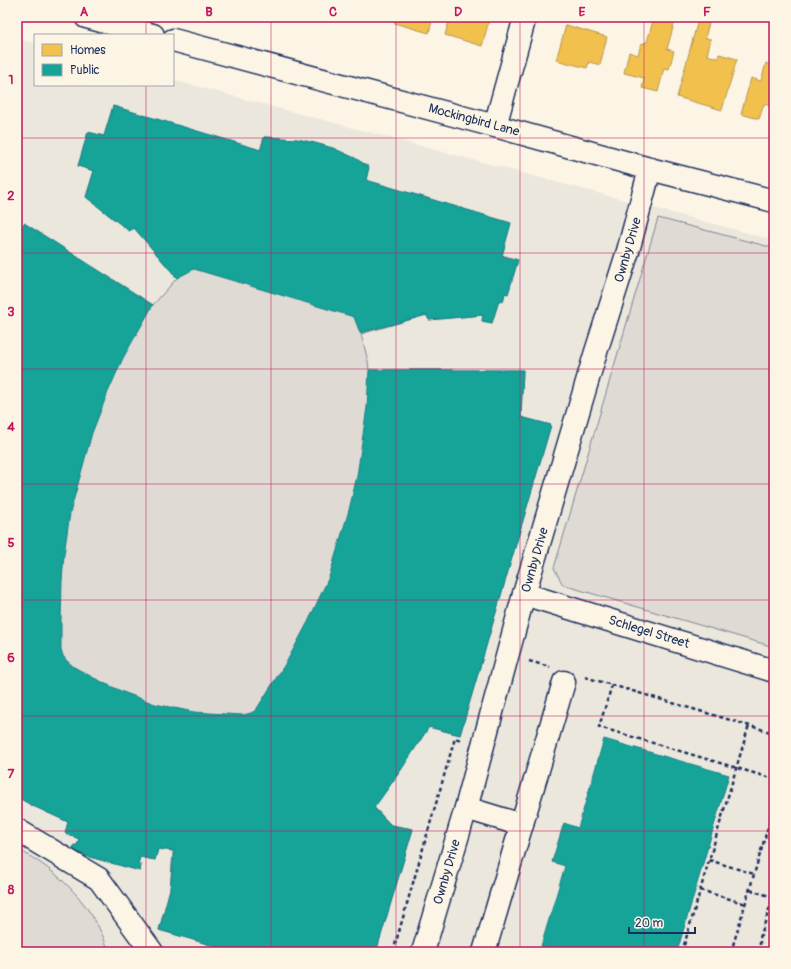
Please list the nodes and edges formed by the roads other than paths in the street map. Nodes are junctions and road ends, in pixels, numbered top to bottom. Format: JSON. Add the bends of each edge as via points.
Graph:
{"nodes":[{"id":1,"x":86,"y":17,"type":"edge"},
{"id":2,"x":525,"y":17,"type":"edge"},
{"id":3,"x":150,"y":34,"type":"edge"},
{"id":4,"x":174,"y":40,"type":"edge"},
{"id":5,"x":495,"y":126,"type":"junction"},
{"id":6,"x":650,"y":169,"type":"junction"},
{"id":7,"x":774,"y":201,"type":"edge"},
{"id":8,"x":524,"y":594,"type":"junction"},
{"id":9,"x":774,"y":671,"type":"edge"},
{"id":10,"x":567,"y":676,"type":"road end"},
{"id":11,"x":466,"y":808,"type":"junction"},
{"id":12,"x":522,"y":824,"type":"junction"},
{"id":13,"x":17,"y":830,"type":"edge"},
{"id":14,"x":152,"y":952,"type":"edge"},
{"id":15,"x":423,"y":952,"type":"edge"},
{"id":16,"x":484,"y":952,"type":"edge"}],
"edges":[{"from":1,"to":3,"type":"main road"},
{"from":2,"to":5,"type":"main road"},
{"from":4,"to":5,"type":"main road","name":"Mockingbird Lane"},
{"from":5,"to":6,"type":"main road","name":"Mockingbird Lane"},
{"from":6,"to":7,"type":"main road","name":"Mockingbird Lane"},
{"from":6,"to":8,"type":"main road","name":"Ownby Drive","via":[[628,251]]},
{"from":8,"to":9,"type":"main road","name":"Schlegel Street"},
{"from":8,"to":11,"type":"main road","name":"Ownby Drive"},
{"from":10,"to":12,"type":"main road"},
{"from":11,"to":12,"type":"main road"},
{"from":11,"to":15,"type":"main road","name":"Ownby Drive"},
{"from":12,"to":16,"type":"main road"},
{"from":13,"to":14,"type":"main road","via":[[99,879]]}]}
